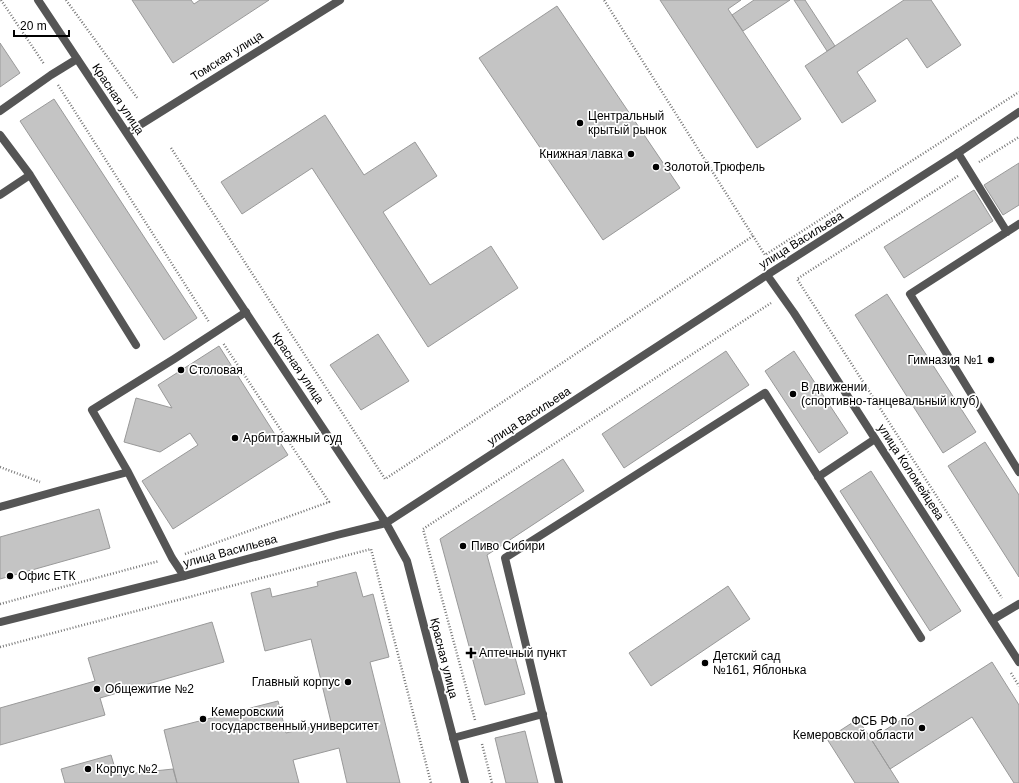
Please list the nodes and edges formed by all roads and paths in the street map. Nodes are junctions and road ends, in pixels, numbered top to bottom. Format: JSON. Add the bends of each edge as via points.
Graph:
{"nodes":[{"id":1,"x":38,"y":0,"type":"edge"},
{"id":2,"x":66,"y":0,"type":"edge"},
{"id":3,"x":340,"y":0,"type":"edge"},
{"id":4,"x":604,"y":0,"type":"edge"},
{"id":5,"x":77,"y":59,"type":"junction"},
{"id":6,"x":1019,"y":92,"type":"edge"},
{"id":7,"x":138,"y":99,"type":"dead end"},
{"id":8,"x":0,"y":111,"type":"edge"},
{"id":9,"x":1019,"y":112,"type":"edge"},
{"id":10,"x":127,"y":133,"type":"junction"},
{"id":11,"x":0,"y":135,"type":"edge"},
{"id":12,"x":1019,"y":137,"type":"edge"},
{"id":13,"x":171,"y":148,"type":"dead end"},
{"id":14,"x":958,"y":153,"type":"junction"},
{"id":15,"x":968,"y":170,"type":"junction"},
{"id":16,"x":30,"y":175,"type":"junction"},
{"id":17,"x":0,"y":196,"type":"edge"},
{"id":18,"x":1019,"y":224,"type":"edge"},
{"id":19,"x":1007,"y":232,"type":"junction"},
{"id":20,"x":753,"y":236,"type":"junction"},
{"id":21,"x":767,"y":275,"type":"junction"},
{"id":22,"x":771,"y":303,"type":"dead end"},
{"id":23,"x":246,"y":312,"type":"junction"},
{"id":24,"x":136,"y":345,"type":"dead end"},
{"id":25,"x":875,"y":439,"type":"junction"},
{"id":26,"x":0,"y":467,"type":"edge"},
{"id":27,"x":128,"y":472,"type":"junction"},
{"id":28,"x":1019,"y":472,"type":"edge"},
{"id":29,"x":818,"y":478,"type":"junction"},
{"id":30,"x":61,"y":490,"type":"junction"},
{"id":31,"x":0,"y":507,"type":"edge"},
{"id":32,"x":386,"y":523,"type":"junction"},
{"id":33,"x":184,"y":576,"type":"junction"},
{"id":34,"x":1019,"y":604,"type":"edge"},
{"id":35,"x":1010,"y":609,"type":"junction"},
{"id":36,"x":992,"y":620,"type":"junction"},
{"id":37,"x":0,"y":622,"type":"edge"},
{"id":38,"x":921,"y":638,"type":"dead end"},
{"id":39,"x":0,"y":647,"type":"edge"},
{"id":40,"x":1019,"y":662,"type":"edge"},
{"id":41,"x":543,"y":714,"type":"junction"},
{"id":42,"x":478,"y":731,"type":"junction"},
{"id":43,"x":453,"y":738,"type":"junction"},
{"id":44,"x":432,"y":783,"type":"edge"},
{"id":45,"x":465,"y":783,"type":"edge"},
{"id":46,"x":492,"y":783,"type":"edge"},
{"id":47,"x":559,"y":783,"type":"edge"}],
"edges":[{"from":1,"to":5,"type":"street","name":"Красная улица"},
{"from":2,"to":7,"type":"path"},
{"from":3,"to":10,"type":"street","name":"Томская улица"},
{"from":4,"to":20,"type":"path"},
{"from":5,"to":8,"type":"street"},
{"from":5,"to":10,"type":"street","name":"Красная улица"},
{"from":6,"to":20,"type":"path","via":[[765,255]]},
{"from":9,"to":14,"type":"street","name":"улица Васильева"},
{"from":10,"to":23,"type":"street","name":"Красная улица"},
{"from":11,"to":16,"type":"street"},
{"from":12,"to":15,"type":"path"},
{"from":13,"to":20,"type":"path","via":[[385,479]]},
{"from":14,"to":15,"type":"street"},
{"from":14,"to":21,"type":"street","name":"улица Васильева"},
{"from":15,"to":19,"type":"street"},
{"from":15,"to":35,"type":"path","via":[[797,279]]},
{"from":16,"to":17,"type":"street"},
{"from":16,"to":24,"type":"street"},
{"from":18,"to":19,"type":"street"},
{"from":19,"to":28,"type":"street","via":[[910,294]]},
{"from":21,"to":25,"type":"street","name":"улица Коломейцева"},
{"from":21,"to":32,"type":"street","name":"улица Васильева"},
{"from":22,"to":42,"type":"path","via":[[423,529]]},
{"from":23,"to":27,"type":"street","via":[[92,410]]},
{"from":23,"to":32,"type":"street","name":"Красная улица"},
{"from":25,"to":29,"type":"street"},
{"from":25,"to":36,"type":"street","name":"улица Коломейцева"},
{"from":26,"to":30,"type":"path"},
{"from":27,"to":30,"type":"street"},
{"from":27,"to":33,"type":"street","via":[[172,558]]},
{"from":29,"to":38,"type":"street"},
{"from":29,"to":41,"type":"street","via":[[765,393],[505,558]]},
{"from":30,"to":31,"type":"street"},
{"from":32,"to":33,"type":"street","name":"улица Васильева"},
{"from":32,"to":43,"type":"street","name":"Красная улица","via":[[407,562]]},
{"from":33,"to":37,"type":"street","name":"улица Васильева"},
{"from":34,"to":35,"type":"street"},
{"from":35,"to":36,"type":"street"},
{"from":36,"to":40,"type":"street","name":"улица Коломейцева"},
{"from":39,"to":44,"type":"path","via":[[371,549]]},
{"from":41,"to":42,"type":"street"},
{"from":41,"to":47,"type":"street"},
{"from":42,"to":43,"type":"street"},
{"from":42,"to":46,"type":"path"},
{"from":43,"to":45,"type":"street","name":"Красная улица"}]}
